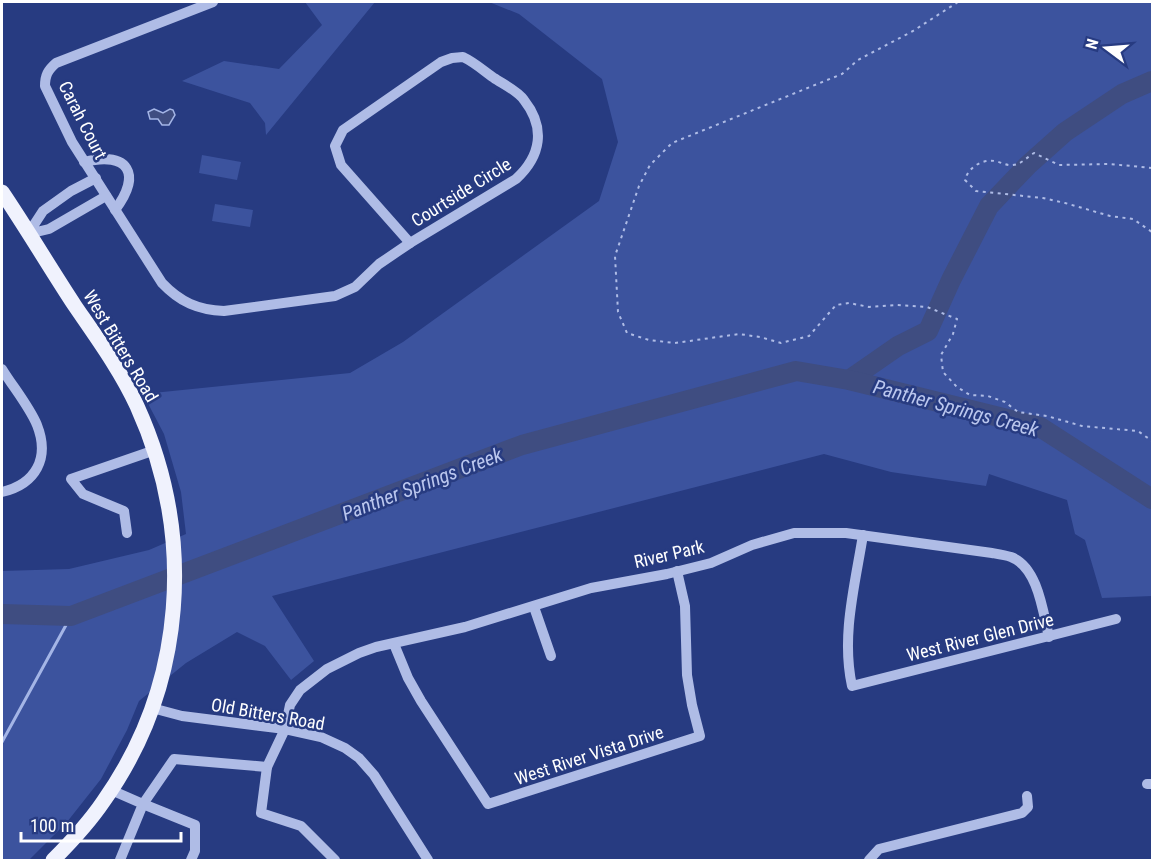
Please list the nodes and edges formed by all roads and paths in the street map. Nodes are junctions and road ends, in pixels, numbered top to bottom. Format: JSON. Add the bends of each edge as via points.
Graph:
{"nodes":[{"id":1,"x":213,"y":2,"type":"edge"},
{"id":2,"x":958,"y":2,"type":"edge"},
{"id":3,"x":84,"y":162,"type":"junction"},
{"id":4,"x":1152,"y":168,"type":"edge"},
{"id":5,"x":96,"y":178,"type":"junction"},
{"id":6,"x":2,"y":192,"type":"edge"},
{"id":7,"x":106,"y":196,"type":"junction"},
{"id":8,"x":115,"y":210,"type":"junction"},
{"id":9,"x":1152,"y":231,"type":"edge"},
{"id":10,"x":28,"y":234,"type":"junction"},
{"id":11,"x":410,"y":243,"type":"junction"},
{"id":12,"x":2,"y":369,"type":"edge"},
{"id":13,"x":1152,"y":441,"type":"edge"},
{"id":14,"x":154,"y":450,"type":"junction"},
{"id":15,"x":2,"y":492,"type":"edge"},
{"id":16,"x":127,"y":533,"type":"dead end"},
{"id":17,"x":863,"y":535,"type":"junction"},
{"id":18,"x":677,"y":571,"type":"junction"},
{"id":19,"x":534,"y":607,"type":"junction"},
{"id":20,"x":1116,"y":619,"type":"dead end"},
{"id":21,"x":1049,"y":636,"type":"junction"},
{"id":22,"x":394,"y":644,"type":"junction"},
{"id":23,"x":551,"y":656,"type":"dead end"},
{"id":24,"x":152,"y":708,"type":"junction"},
{"id":25,"x":285,"y":729,"type":"junction"},
{"id":26,"x":267,"y":767,"type":"junction"},
{"id":27,"x":111,"y":790,"type":"junction"},
{"id":28,"x":1027,"y":796,"type":"dead end"},
{"id":29,"x":143,"y":804,"type":"junction"},
{"id":30,"x":53,"y":861,"type":"edge"},
{"id":31,"x":120,"y":861,"type":"edge"},
{"id":32,"x":191,"y":861,"type":"edge"},
{"id":33,"x":335,"y":861,"type":"edge"},
{"id":34,"x":428,"y":861,"type":"edge"},
{"id":35,"x":869,"y":861,"type":"edge"}],
"edges":[{"from":1,"to":3,"type":"street","name":"Carah Court","via":[[49,69],[45,86]]},
{"from":2,"to":13,"type":"path","via":[[914,31],[858,60],[842,74],[672,143],[650,165],[639,186],[615,256],[618,312],[627,333],[675,343],[739,334],[781,343],[809,336],[836,305],[930,308],[957,319],[941,355],[943,372],[970,395],[988,396],[1018,412],[1082,426],[1138,431]]},
{"from":3,"to":5,"type":"street","name":"Carah Court"},
{"from":3,"to":8,"type":"street","via":[[113,159],[128,170],[125,196]]},
{"from":4,"to":9,"type":"path","via":[[1056,164],[1034,153],[1014,165],[995,161],[972,168],[965,180],[976,191],[1043,198],[1133,219]]},
{"from":5,"to":7,"type":"street","name":"Courtside Circle"},
{"from":5,"to":10,"type":"street","via":[[43,210]]},
{"from":6,"to":10,"type":"main road","name":"West Bitters Road"},
{"from":7,"to":8,"type":"street","name":"Courtside Circle"},
{"from":7,"to":10,"type":"street","via":[[49,229]]},
{"from":8,"to":11,"type":"street","name":"Courtside Circle","via":[[162,283],[186,303],[208,310],[335,296],[355,286]]},
{"from":10,"to":14,"type":"main road","name":"West Bitters Road","via":[[118,372]]},
{"from":11,"to":11,"type":"street","name":"Courtside Circle","via":[[516,178],[535,155],[537,125],[524,99],[462,57],[441,62],[343,130],[335,146],[340,165]]},
{"from":12,"to":15,"type":"street","via":[[36,423],[42,451],[30,478],[15,489]]},
{"from":14,"to":16,"type":"street","via":[[71,479],[83,494],[124,511]]},
{"from":14,"to":24,"type":"main road","name":"West Bitters Road","via":[[173,532],[175,599],[170,639]]},
{"from":17,"to":18,"type":"street","name":"River Park","via":[[794,532],[711,563]]},
{"from":17,"to":21,"type":"street","name":"River Park","via":[[1013,557],[1030,573],[1037,587]]},
{"from":17,"to":21,"type":"street","name":"West River Glen Drive","via":[[847,641],[852,686]]},
{"from":18,"to":19,"type":"street","name":"River Park","via":[[600,586]]},
{"from":18,"to":22,"type":"street","name":"West River Vista Drive","via":[[684,606],[687,675],[700,736],[488,804],[421,701]]},
{"from":19,"to":22,"type":"street","name":"River Park"},
{"from":19,"to":23,"type":"street"},
{"from":20,"to":21,"type":"street","name":"West River Glen Drive"},
{"from":22,"to":25,"type":"street","name":"River Park","via":[[359,653],[327,669],[300,690],[290,705]]},
{"from":24,"to":25,"type":"street","name":"Old Bitters Road","via":[[182,716]]},
{"from":24,"to":27,"type":"main road","name":"West Bitters Road"},
{"from":25,"to":26,"type":"street","name":"River Park"},
{"from":25,"to":34,"type":"street","name":"Old Bitters Road","via":[[321,737],[358,758],[374,776]]},
{"from":26,"to":29,"type":"street","via":[[174,759]]},
{"from":26,"to":33,"type":"street","name":"River Park","via":[[261,813],[301,826]]},
{"from":27,"to":29,"type":"street"},
{"from":27,"to":30,"type":"main road","name":"West Bitters Road"},
{"from":28,"to":35,"type":"street","via":[[1028,807],[1022,813],[879,849]]},
{"from":29,"to":31,"type":"street"},
{"from":29,"to":32,"type":"street","via":[[195,825]]}]}
